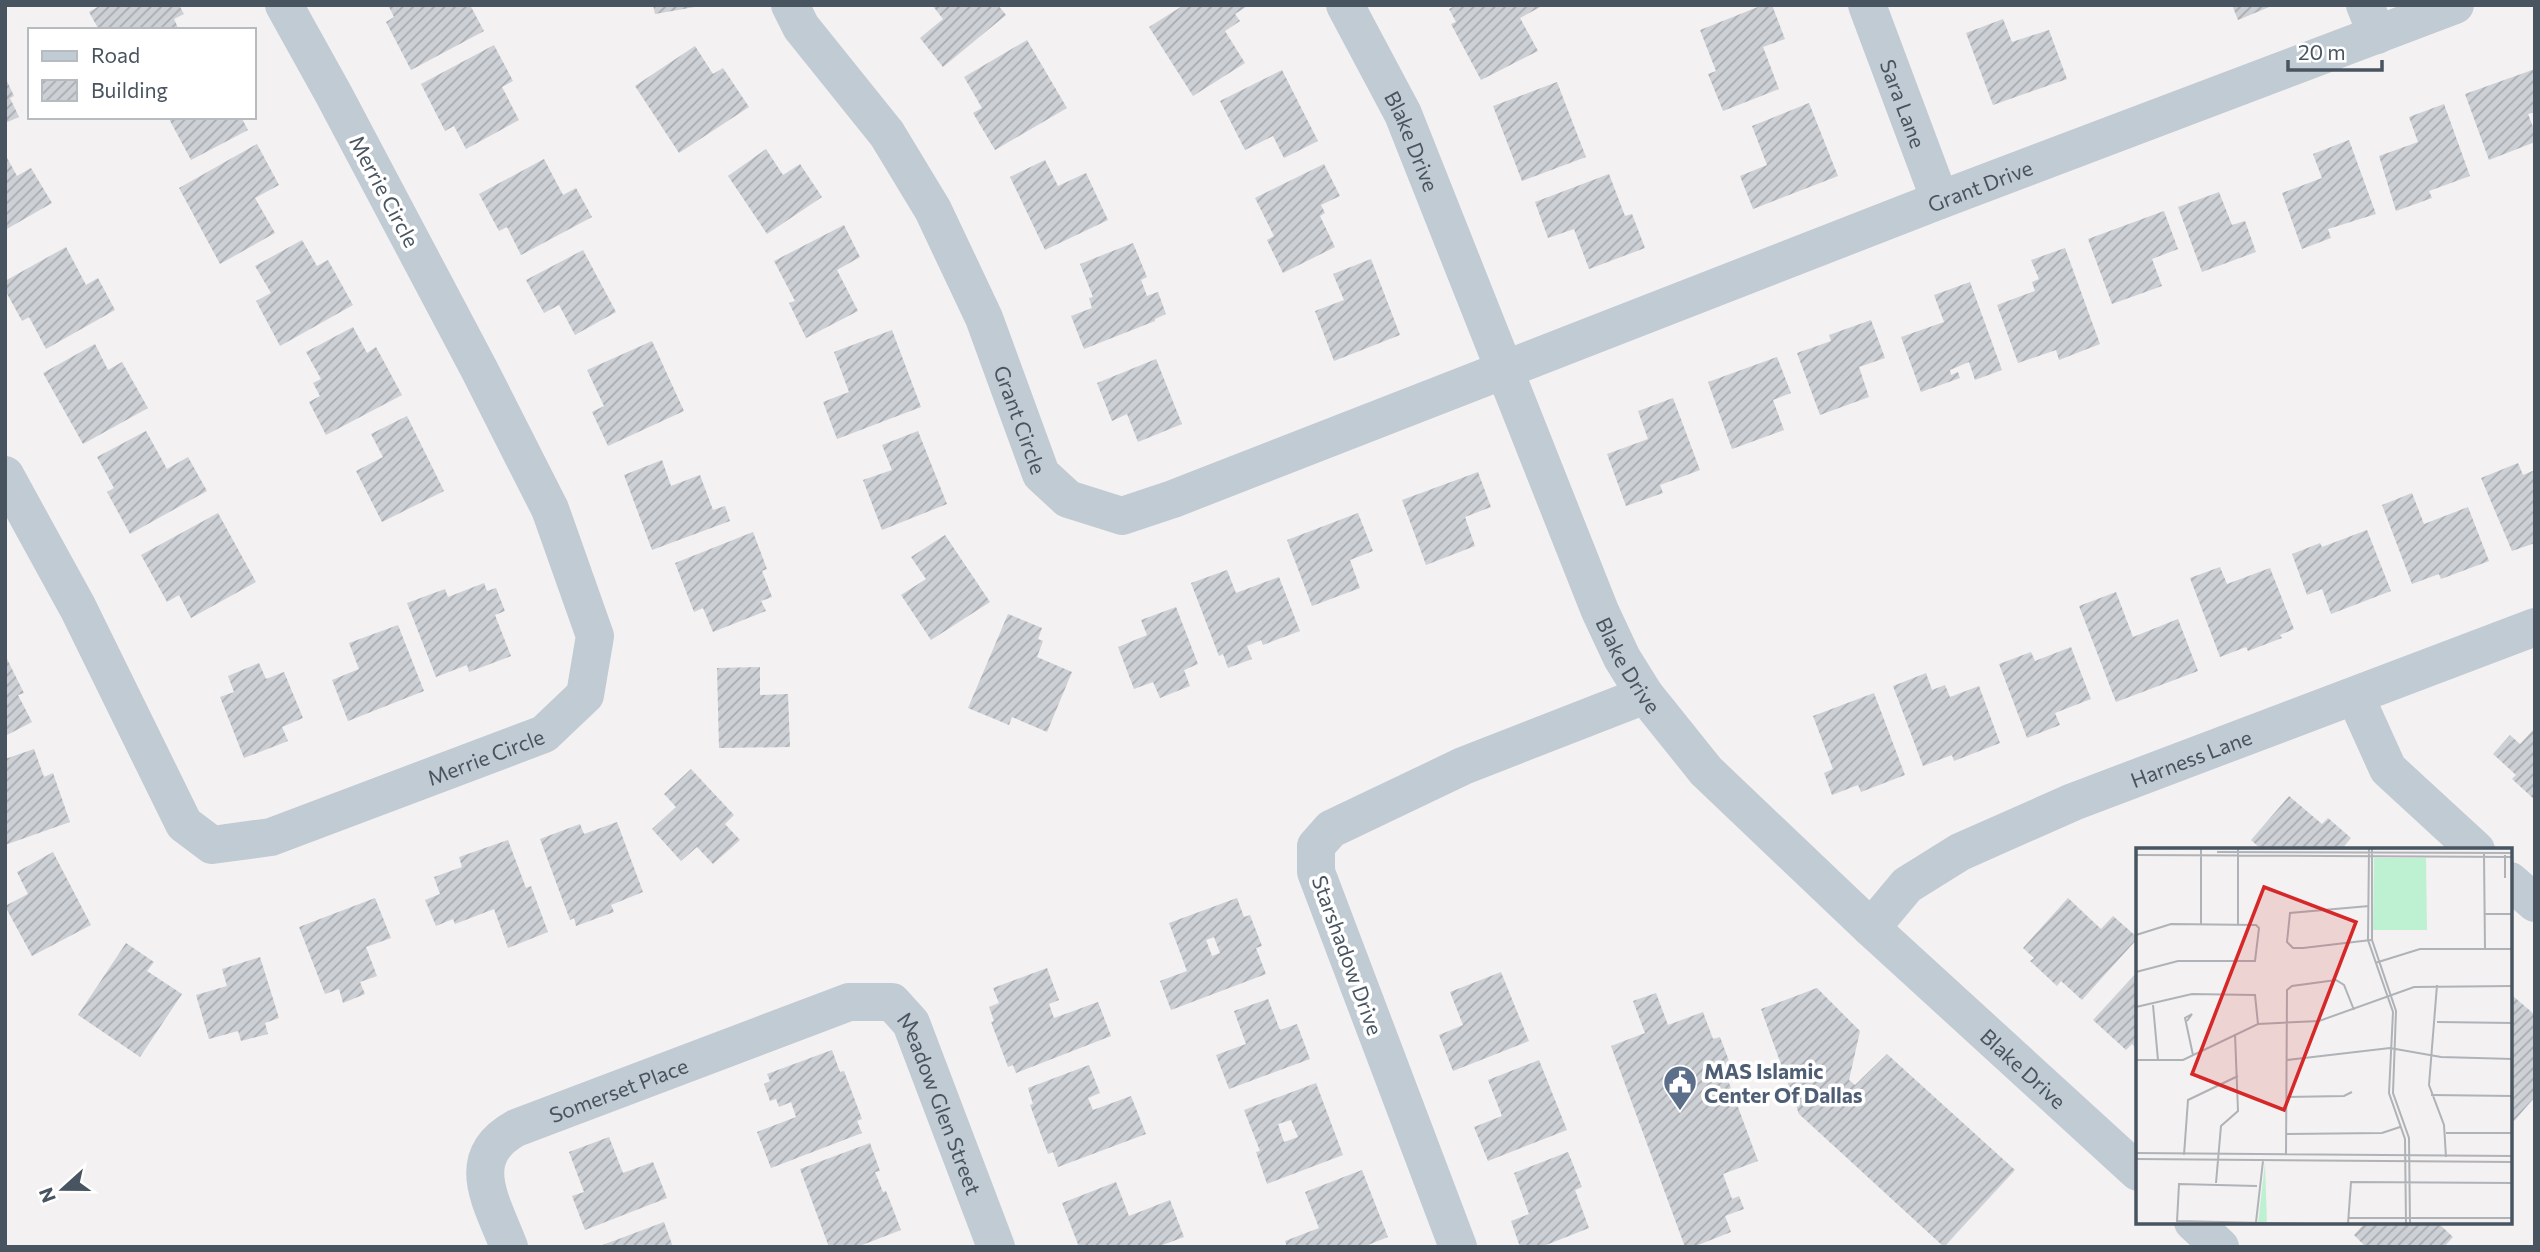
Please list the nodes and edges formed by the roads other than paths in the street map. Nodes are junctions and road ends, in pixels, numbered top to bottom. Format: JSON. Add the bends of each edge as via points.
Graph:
{"nodes":[{"id":1,"x":284,"y":5,"type":"edge"},
{"id":2,"x":790,"y":5,"type":"edge"},
{"id":3,"x":1345,"y":5,"type":"edge"},
{"id":4,"x":1867,"y":5,"type":"edge"},
{"id":5,"x":2455,"y":5,"type":"edge"},
{"id":6,"x":2371,"y":20,"type":"edge"},
{"id":7,"x":1940,"y":200,"type":"junction"},
{"id":8,"x":1504,"y":369,"type":"junction"},
{"id":9,"x":5,"y":475,"type":"edge"},
{"id":10,"x":2535,"y":627,"type":"edge"},
{"id":11,"x":1645,"y":695,"type":"junction"},
{"id":12,"x":2355,"y":696,"type":"junction"},
{"id":13,"x":2475,"y":848,"type":"edge"},
{"id":14,"x":2512,"y":883,"type":"edge"},
{"id":15,"x":2535,"y":903,"type":"edge"},
{"id":16,"x":1871,"y":928,"type":"junction"},
{"id":17,"x":849,"y":1002,"type":"joint"},
{"id":18,"x":2136,"y":1171,"type":"edge"},
{"id":19,"x":2195,"y":1224,"type":"edge"},
{"id":20,"x":509,"y":1247,"type":"edge"},
{"id":21,"x":996,"y":1247,"type":"edge"},
{"id":22,"x":1458,"y":1247,"type":"edge"},
{"id":23,"x":2220,"y":1247,"type":"edge"}],
"edges":[{"from":1,"to":9,"type":"street","name":"Merrie Circle","via":[[550,509],[595,636],[585,695],[544,734],[271,837],[212,845],[184,824],[78,608]]},
{"from":2,"to":8,"type":"street","name":"Grant Circle","via":[[801,27],[887,134],[933,210],[984,318],[1041,474],[1068,499],[1122,516]]},
{"from":3,"to":8,"type":"street","name":"Blake Drive","via":[[1403,114]]},
{"from":4,"to":7,"type":"street","name":"Sara Lane"},
{"from":5,"to":6,"type":"street","name":"Grant Drive"},
{"from":6,"to":7,"type":"street","name":"Grant Drive"},
{"from":7,"to":8,"type":"street","name":"Grant Drive"},
{"from":8,"to":11,"type":"street","name":"Blake Drive","via":[[1600,611]]},
{"from":10,"to":12,"type":"street","name":"Harness Lane"},
{"from":11,"to":16,"type":"street","name":"Blake Drive","via":[[1706,771]]},
{"from":11,"to":22,"type":"street","name":"Starshadow Drive","via":[[1463,766],[1331,829],[1316,846],[1316,872]]},
{"from":12,"to":13,"type":"street","via":[[2388,769]]},
{"from":12,"to":16,"type":"street","name":"Harness Lane","via":[[2073,802],[1960,852],[1907,885]]},
{"from":14,"to":15,"type":"street"},
{"from":16,"to":18,"type":"street","name":"Blake Drive"},
{"from":17,"to":20,"type":"street","name":"Somerset Place","via":[[499,1137],[487,1155],[484,1179]]},
{"from":17,"to":21,"type":"street","name":"Meadow Glen Street","via":[[892,1002],[911,1023]]},
{"from":19,"to":23,"type":"street"}]}
